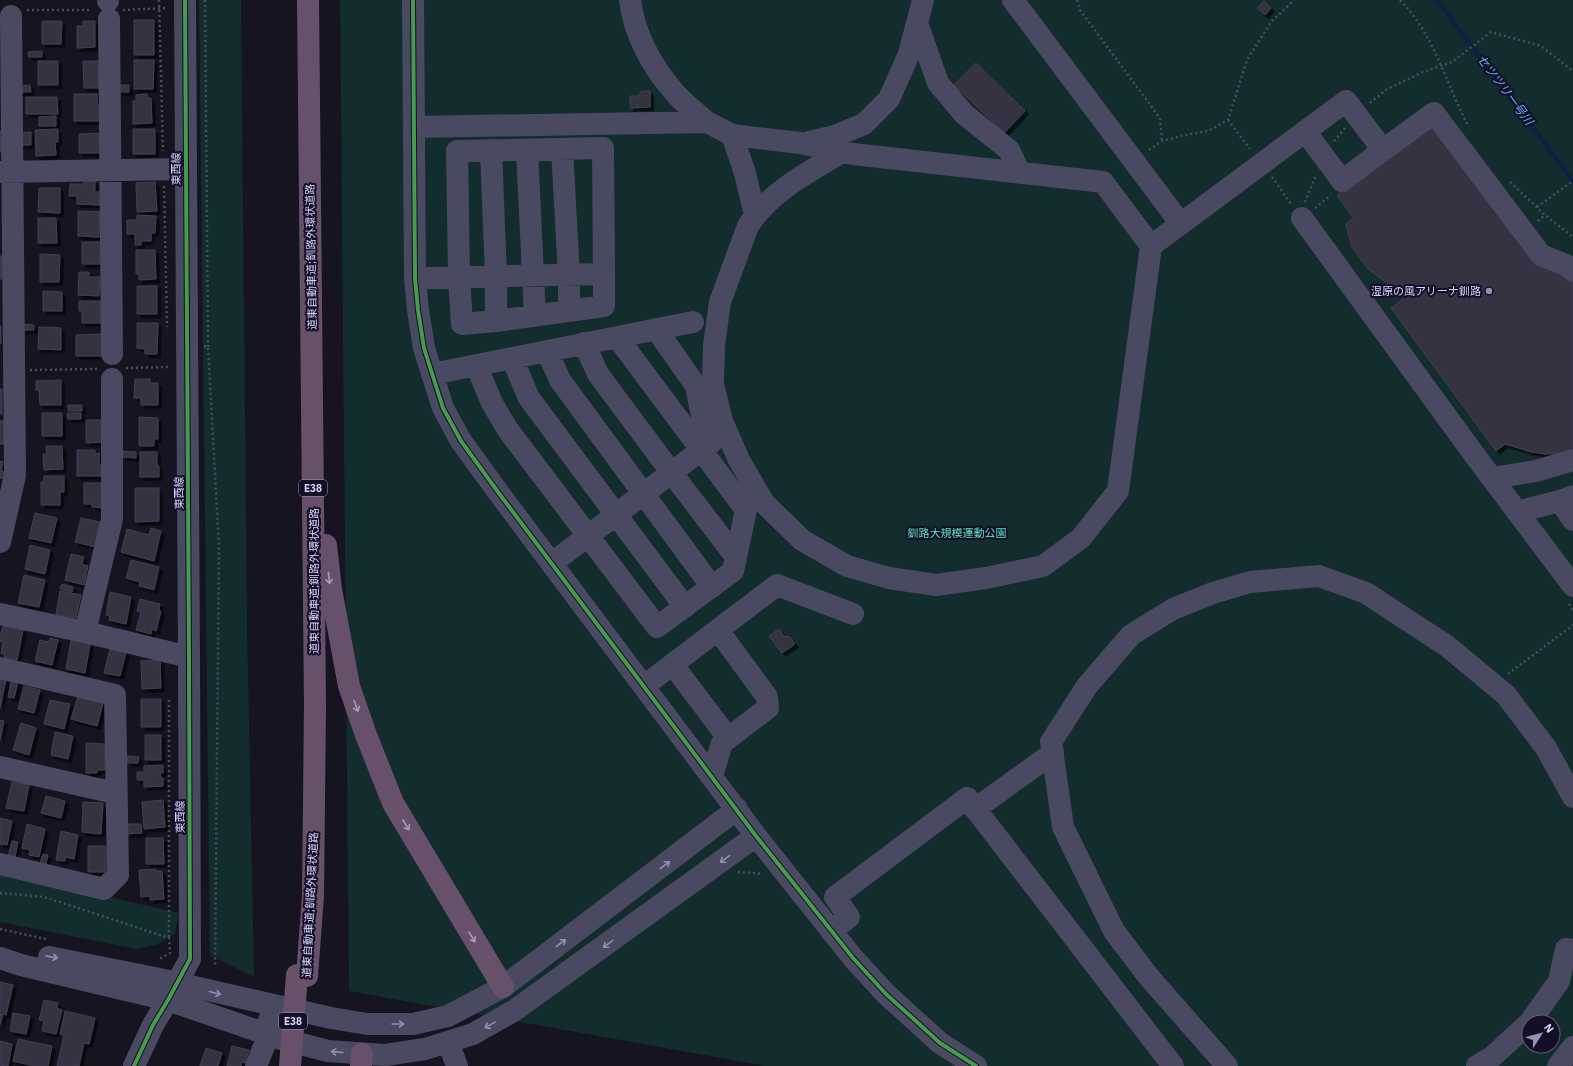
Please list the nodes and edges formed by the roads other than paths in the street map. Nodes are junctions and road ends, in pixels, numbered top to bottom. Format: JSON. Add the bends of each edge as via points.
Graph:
{"nodes":[{"id":1,"x":295,"y":0,"type":"edge"},
{"id":2,"x":308,"y":0,"type":"edge"},
{"id":3,"x":413,"y":0,"type":"edge"},
{"id":4,"x":630,"y":0,"type":"edge"},
{"id":5,"x":923,"y":0,"type":"edge"},
{"id":6,"x":1013,"y":0,"type":"edge"},
{"id":7,"x":185,"y":4,"type":"edge"},
{"id":8,"x":15,"y":8,"type":"edge"},
{"id":9,"x":107,"y":8,"type":"edge"},
{"id":10,"x":917,"y":23,"type":"junction"},
{"id":11,"x":707,"y":122,"type":"junction"},
{"id":12,"x":415,"y":127,"type":"junction"},
{"id":13,"x":1305,"y":131,"type":"junction"},
{"id":14,"x":732,"y":135,"type":"junction"},
{"id":15,"x":800,"y":144,"type":"junction"},
{"id":16,"x":562,"y":149,"type":"junction"},
{"id":17,"x":491,"y":150,"type":"junction"},
{"id":18,"x":528,"y":150,"type":"junction"},
{"id":19,"x":1383,"y":150,"type":"junction"},
{"id":20,"x":842,"y":152,"type":"junction"},
{"id":21,"x":185,"y":169,"type":"junction"},
{"id":22,"x":111,"y":171,"type":"junction"},
{"id":23,"x":7,"y":172,"type":"edge"},
{"id":24,"x":1020,"y":173,"type":"junction"},
{"id":25,"x":755,"y":215,"type":"junction"},
{"id":26,"x":1302,"y":218,"type":"road end"},
{"id":27,"x":1181,"y":224,"type":"junction"},
{"id":28,"x":1151,"y":246,"type":"junction"},
{"id":29,"x":1573,"y":271,"type":"edge"},
{"id":30,"x":604,"y":274,"type":"junction"},
{"id":31,"x":534,"y":275,"type":"junction"},
{"id":32,"x":569,"y":275,"type":"junction"},
{"id":33,"x":496,"y":276,"type":"junction"},
{"id":34,"x":459,"y":277,"type":"junction"},
{"id":35,"x":415,"y":278,"type":"junction"},
{"id":36,"x":569,"y":311,"type":"junction"},
{"id":37,"x":535,"y":316,"type":"junction"},
{"id":38,"x":496,"y":321,"type":"junction"},
{"id":39,"x":692,"y":322,"type":"dead end"},
{"id":40,"x":656,"y":329,"type":"junction"},
{"id":41,"x":617,"y":337,"type":"junction"},
{"id":42,"x":584,"y":344,"type":"junction"},
{"id":43,"x":547,"y":351,"type":"junction"},
{"id":44,"x":112,"y":354,"type":"dead end"},
{"id":45,"x":512,"y":358,"type":"junction"},
{"id":46,"x":476,"y":365,"type":"junction"},
{"id":47,"x":432,"y":374,"type":"junction"},
{"id":48,"x":112,"y":379,"type":"dead end"},
{"id":49,"x":313,"y":414,"type":"junction"},
{"id":50,"x":701,"y":450,"type":"junction"},
{"id":51,"x":1573,"y":460,"type":"edge"},
{"id":52,"x":671,"y":472,"type":"junction"},
{"id":53,"x":1492,"y":478,"type":"junction"},
{"id":54,"x":644,"y":493,"type":"junction"},
{"id":55,"x":1566,"y":499,"type":"edge"},
{"id":56,"x":1517,"y":512,"type":"junction"},
{"id":57,"x":615,"y":515,"type":"junction"},
{"id":58,"x":1573,"y":520,"type":"edge"},
{"id":59,"x":588,"y":535,"type":"junction"},
{"id":60,"x":0,"y":542,"type":"edge"},
{"id":61,"x":736,"y":557,"type":"junction"},
{"id":62,"x":552,"y":563,"type":"junction"},
{"id":63,"x":1573,"y":586,"type":"edge"},
{"id":64,"x":712,"y":587,"type":"junction"},
{"id":65,"x":685,"y":607,"type":"junction"},
{"id":66,"x":0,"y":614,"type":"edge"},
{"id":67,"x":853,"y":614,"type":"dead end"},
{"id":68,"x":718,"y":630,"type":"junction"},
{"id":69,"x":85,"y":632,"type":"junction"},
{"id":70,"x":189,"y":657,"type":"junction"},
{"id":71,"x":672,"y":665,"type":"junction"},
{"id":72,"x":0,"y":668,"type":"edge"},
{"id":73,"x":644,"y":686,"type":"junction"},
{"id":74,"x":728,"y":738,"type":"junction"},
{"id":75,"x":1053,"y":753,"type":"junction"},
{"id":76,"x":0,"y":767,"type":"edge"},
{"id":77,"x":712,"y":776,"type":"junction"},
{"id":78,"x":115,"y":793,"type":"junction"},
{"id":79,"x":1573,"y":797,"type":"edge"},
{"id":80,"x":975,"y":809,"type":"junction"},
{"id":81,"x":737,"y":810,"type":"junction"},
{"id":82,"x":756,"y":836,"type":"junction"},
{"id":83,"x":0,"y":864,"type":"edge"},
{"id":84,"x":611,"y":906,"type":"junction"},
{"id":85,"x":628,"y":929,"type":"junction"},
{"id":86,"x":831,"y":931,"type":"junction"},
{"id":87,"x":0,"y":948,"type":"edge"},
{"id":88,"x":1573,"y":950,"type":"edge"},
{"id":89,"x":0,"y":958,"type":"edge"},
{"id":90,"x":542,"y":958,"type":"junction"},
{"id":91,"x":302,"y":976,"type":"junction"},
{"id":92,"x":1148,"y":976,"type":"junction"},
{"id":93,"x":559,"y":980,"type":"junction"},
{"id":94,"x":503,"y":987,"type":"junction"},
{"id":95,"x":173,"y":992,"type":"junction"},
{"id":96,"x":1120,"y":997,"type":"junction"},
{"id":97,"x":270,"y":1005,"type":"junction"},
{"id":98,"x":515,"y":1010,"type":"junction"},
{"id":99,"x":1536,"y":1014,"type":"edge"},
{"id":100,"x":367,"y":1024,"type":"junction"},
{"id":101,"x":1521,"y":1031,"type":"edge"},
{"id":102,"x":268,"y":1034,"type":"junction"},
{"id":103,"x":448,"y":1042,"type":"junction"},
{"id":104,"x":1573,"y":1047,"type":"edge"},
{"id":105,"x":362,"y":1060,"type":"edge"},
{"id":106,"x":134,"y":1066,"type":"edge"},
{"id":107,"x":256,"y":1066,"type":"edge"},
{"id":108,"x":290,"y":1066,"type":"edge"},
{"id":109,"x":300,"y":1066,"type":"edge"},
{"id":110,"x":456,"y":1066,"type":"edge"},
{"id":111,"x":976,"y":1066,"type":"edge"},
{"id":112,"x":1173,"y":1066,"type":"edge"},
{"id":113,"x":1228,"y":1066,"type":"edge"},
{"id":114,"x":1477,"y":1066,"type":"edge"},
{"id":115,"x":1558,"y":1066,"type":"edge"}],
"edges":[{"from":1,"to":91,"type":"highway","name":"道東自動車道;釧路外環状道路","number":"E38","via":[[302,697]]},
{"from":2,"to":49,"type":"highway","name":"道東自動車道;釧路外環状道路","number":"E38"},
{"from":3,"to":12,"type":"street"},
{"from":4,"to":11,"type":"street","via":[[638,35],[655,66],[675,94]]},
{"from":5,"to":10,"type":"street"},
{"from":6,"to":27,"type":"street"},
{"from":7,"to":21,"type":"street","name":"東西線"},
{"from":8,"to":23,"type":"street"},
{"from":9,"to":22,"type":"street"},
{"from":10,"to":15,"type":"street","via":[[909,54],[888,99],[864,124],[834,136]]},
{"from":10,"to":24,"type":"street","via":[[938,83],[964,114],[1009,150]]},
{"from":11,"to":12,"type":"street"},
{"from":11,"to":14,"type":"street"},
{"from":12,"to":35,"type":"street"},
{"from":13,"to":19,"type":"street","via":[[1342,180]]},
{"from":13,"to":19,"type":"street","via":[[1346,100]]},
{"from":13,"to":27,"type":"street"},
{"from":14,"to":15,"type":"street"},
{"from":14,"to":25,"type":"street"},
{"from":15,"to":20,"type":"street"},
{"from":16,"to":18,"type":"street"},
{"from":16,"to":30,"type":"street","via":[[603,148]]},
{"from":16,"to":32,"type":"street"},
{"from":17,"to":18,"type":"street"},
{"from":17,"to":33,"type":"street"},
{"from":17,"to":34,"type":"street","via":[[457,151]]},
{"from":18,"to":31,"type":"street"},
{"from":19,"to":29,"type":"street","via":[[1434,113],[1541,255],[1566,265]]},
{"from":20,"to":24,"type":"street"},
{"from":20,"to":25,"type":"street","via":[[780,190]]},
{"from":21,"to":22,"type":"street"},
{"from":21,"to":70,"type":"street","name":"東西線","via":[[197,346]]},
{"from":22,"to":23,"type":"street"},
{"from":22,"to":44,"type":"street"},
{"from":23,"to":60,"type":"street","via":[[15,475]]},
{"from":24,"to":28,"type":"street","via":[[1103,182]]},
{"from":25,"to":28,"type":"street","via":[[748,226],[720,302],[714,345],[713,384],[722,421],[739,460],[764,503],[802,540],[847,566],[889,578],[936,585],[1043,566],[1081,538],[1118,491]]},
{"from":26,"to":53,"type":"street"},
{"from":27,"to":28,"type":"street"},
{"from":30,"to":32,"type":"street"},
{"from":30,"to":36,"type":"street","via":[[604,306]]},
{"from":31,"to":32,"type":"street"},
{"from":31,"to":33,"type":"street"},
{"from":31,"to":37,"type":"street"},
{"from":32,"to":36,"type":"street"},
{"from":33,"to":34,"type":"street"},
{"from":33,"to":38,"type":"street"},
{"from":34,"to":35,"type":"street"},
{"from":34,"to":38,"type":"street","via":[[462,324]]},
{"from":35,"to":47,"type":"street","via":[[424,348]]},
{"from":36,"to":37,"type":"street"},
{"from":37,"to":38,"type":"street"},
{"from":39,"to":40,"type":"street"},
{"from":40,"to":41,"type":"street"},
{"from":40,"to":50,"type":"street","via":[[696,386],[704,426],[712,442]]},
{"from":41,"to":42,"type":"street"},
{"from":41,"to":50,"type":"street"},
{"from":42,"to":43,"type":"street"},
{"from":42,"to":52,"type":"street","via":[[598,374]]},
{"from":43,"to":45,"type":"street"},
{"from":43,"to":54,"type":"street","via":[[560,380]]},
{"from":45,"to":46,"type":"street"},
{"from":45,"to":57,"type":"street","via":[[529,398]]},
{"from":46,"to":47,"type":"street"},
{"from":46,"to":59,"type":"street","via":[[492,403],[508,430]]},
{"from":47,"to":62,"type":"street","via":[[443,408],[461,441]]},
{"from":48,"to":69,"type":"street","via":[[112,519]]},
{"from":49,"to":91,"type":"highway","name":"道東自動車道;釧路外環状道路","number":"E38","via":[[314,806],[312,896]]},
{"from":49,"to":94,"type":"highway","one_way":true,"via":[[330,589],[349,686],[393,803]]},
{"from":50,"to":52,"type":"street"},
{"from":50,"to":61,"type":"street","via":[[746,510]]},
{"from":51,"to":53,"type":"street","via":[[1536,471]]},
{"from":52,"to":54,"type":"street"},
{"from":52,"to":61,"type":"street"},
{"from":53,"to":56,"type":"street"},
{"from":54,"to":57,"type":"street"},
{"from":54,"to":64,"type":"street"},
{"from":55,"to":56,"type":"street"},
{"from":55,"to":58,"type":"street"},
{"from":56,"to":63,"type":"street"},
{"from":57,"to":59,"type":"street"},
{"from":57,"to":65,"type":"street"},
{"from":59,"to":62,"type":"street"},
{"from":59,"to":65,"type":"street","via":[[657,627]]},
{"from":61,"to":64,"type":"street","via":[[733,572]]},
{"from":62,"to":73,"type":"street"},
{"from":64,"to":65,"type":"street"},
{"from":66,"to":69,"type":"street"},
{"from":67,"to":68,"type":"street","via":[[777,585]]},
{"from":68,"to":71,"type":"street"},
{"from":68,"to":74,"type":"street","via":[[767,697],[768,708]]},
{"from":69,"to":70,"type":"street"},
{"from":70,"to":95,"type":"street","name":"東西線","via":[[190,959]]},
{"from":71,"to":73,"type":"street"},
{"from":71,"to":74,"type":"street"},
{"from":72,"to":78,"type":"street","via":[[115,695]]},
{"from":73,"to":77,"type":"street"},
{"from":74,"to":77,"type":"street","via":[[722,743]]},
{"from":75,"to":79,"type":"street","via":[[1051,742],[1087,686],[1131,635],[1172,609],[1213,593],[1250,582],[1319,576],[1366,593],[1448,646],[1506,695],[1546,748]]},
{"from":75,"to":80,"type":"street"},
{"from":75,"to":92,"type":"street","via":[[1063,827],[1114,931]]},
{"from":76,"to":78,"type":"street"},
{"from":77,"to":81,"type":"street"},
{"from":78,"to":83,"type":"street","via":[[118,875],[104,889]]},
{"from":80,"to":86,"type":"street","via":[[966,798],[836,897],[849,917]]},
{"from":80,"to":96,"type":"street"},
{"from":81,"to":82,"type":"street"},
{"from":84,"to":81,"type":"street","one_way":true},
{"from":82,"to":85,"type":"street","one_way":true},
{"from":82,"to":86,"type":"street"},
{"from":84,"to":85,"type":"street"},
{"from":90,"to":84,"type":"street","one_way":true},
{"from":85,"to":93,"type":"street","one_way":true},
{"from":86,"to":111,"type":"street","via":[[886,994],[940,1043]]},
{"from":87,"to":95,"type":"street","one_way":true},
{"from":88,"to":99,"type":"street","via":[[1566,948],[1559,981]]},
{"from":89,"to":95,"type":"street","via":[[21,965]]},
{"from":90,"to":93,"type":"street"},
{"from":90,"to":94,"type":"street"},
{"from":91,"to":108,"type":"highway","name":"道東自動車道;釧路外環状道路","number":"E38","bridge":true},
{"from":91,"to":109,"type":"highway","name":"道東自動車道;釧路外環状道路","number":"E38"},
{"from":92,"to":96,"type":"street"},
{"from":92,"to":113,"type":"street"},
{"from":93,"to":98,"type":"street"},
{"from":94,"to":98,"type":"street"},
{"from":100,"to":94,"type":"street","one_way":true,"via":[[413,1024],[448,1016]]},
{"from":95,"to":97,"type":"street","one_way":true},
{"from":95,"to":102,"type":"street"},
{"from":95,"to":106,"type":"street","name":"東西線"},
{"from":96,"to":112,"type":"street"},
{"from":97,"to":100,"type":"street"},
{"from":97,"to":102,"type":"street"},
{"from":98,"to":103,"type":"street","one_way":true,"via":[[473,1034]]},
{"from":100,"to":105,"type":"street"},
{"from":101,"to":114,"type":"street","via":[[1492,1057]]},
{"from":105,"to":102,"type":"street","one_way":true},
{"from":102,"to":107,"type":"street"},
{"from":103,"to":105,"type":"street","via":[[425,1049]]},
{"from":103,"to":110,"type":"street"},
{"from":104,"to":115,"type":"street"}]}
